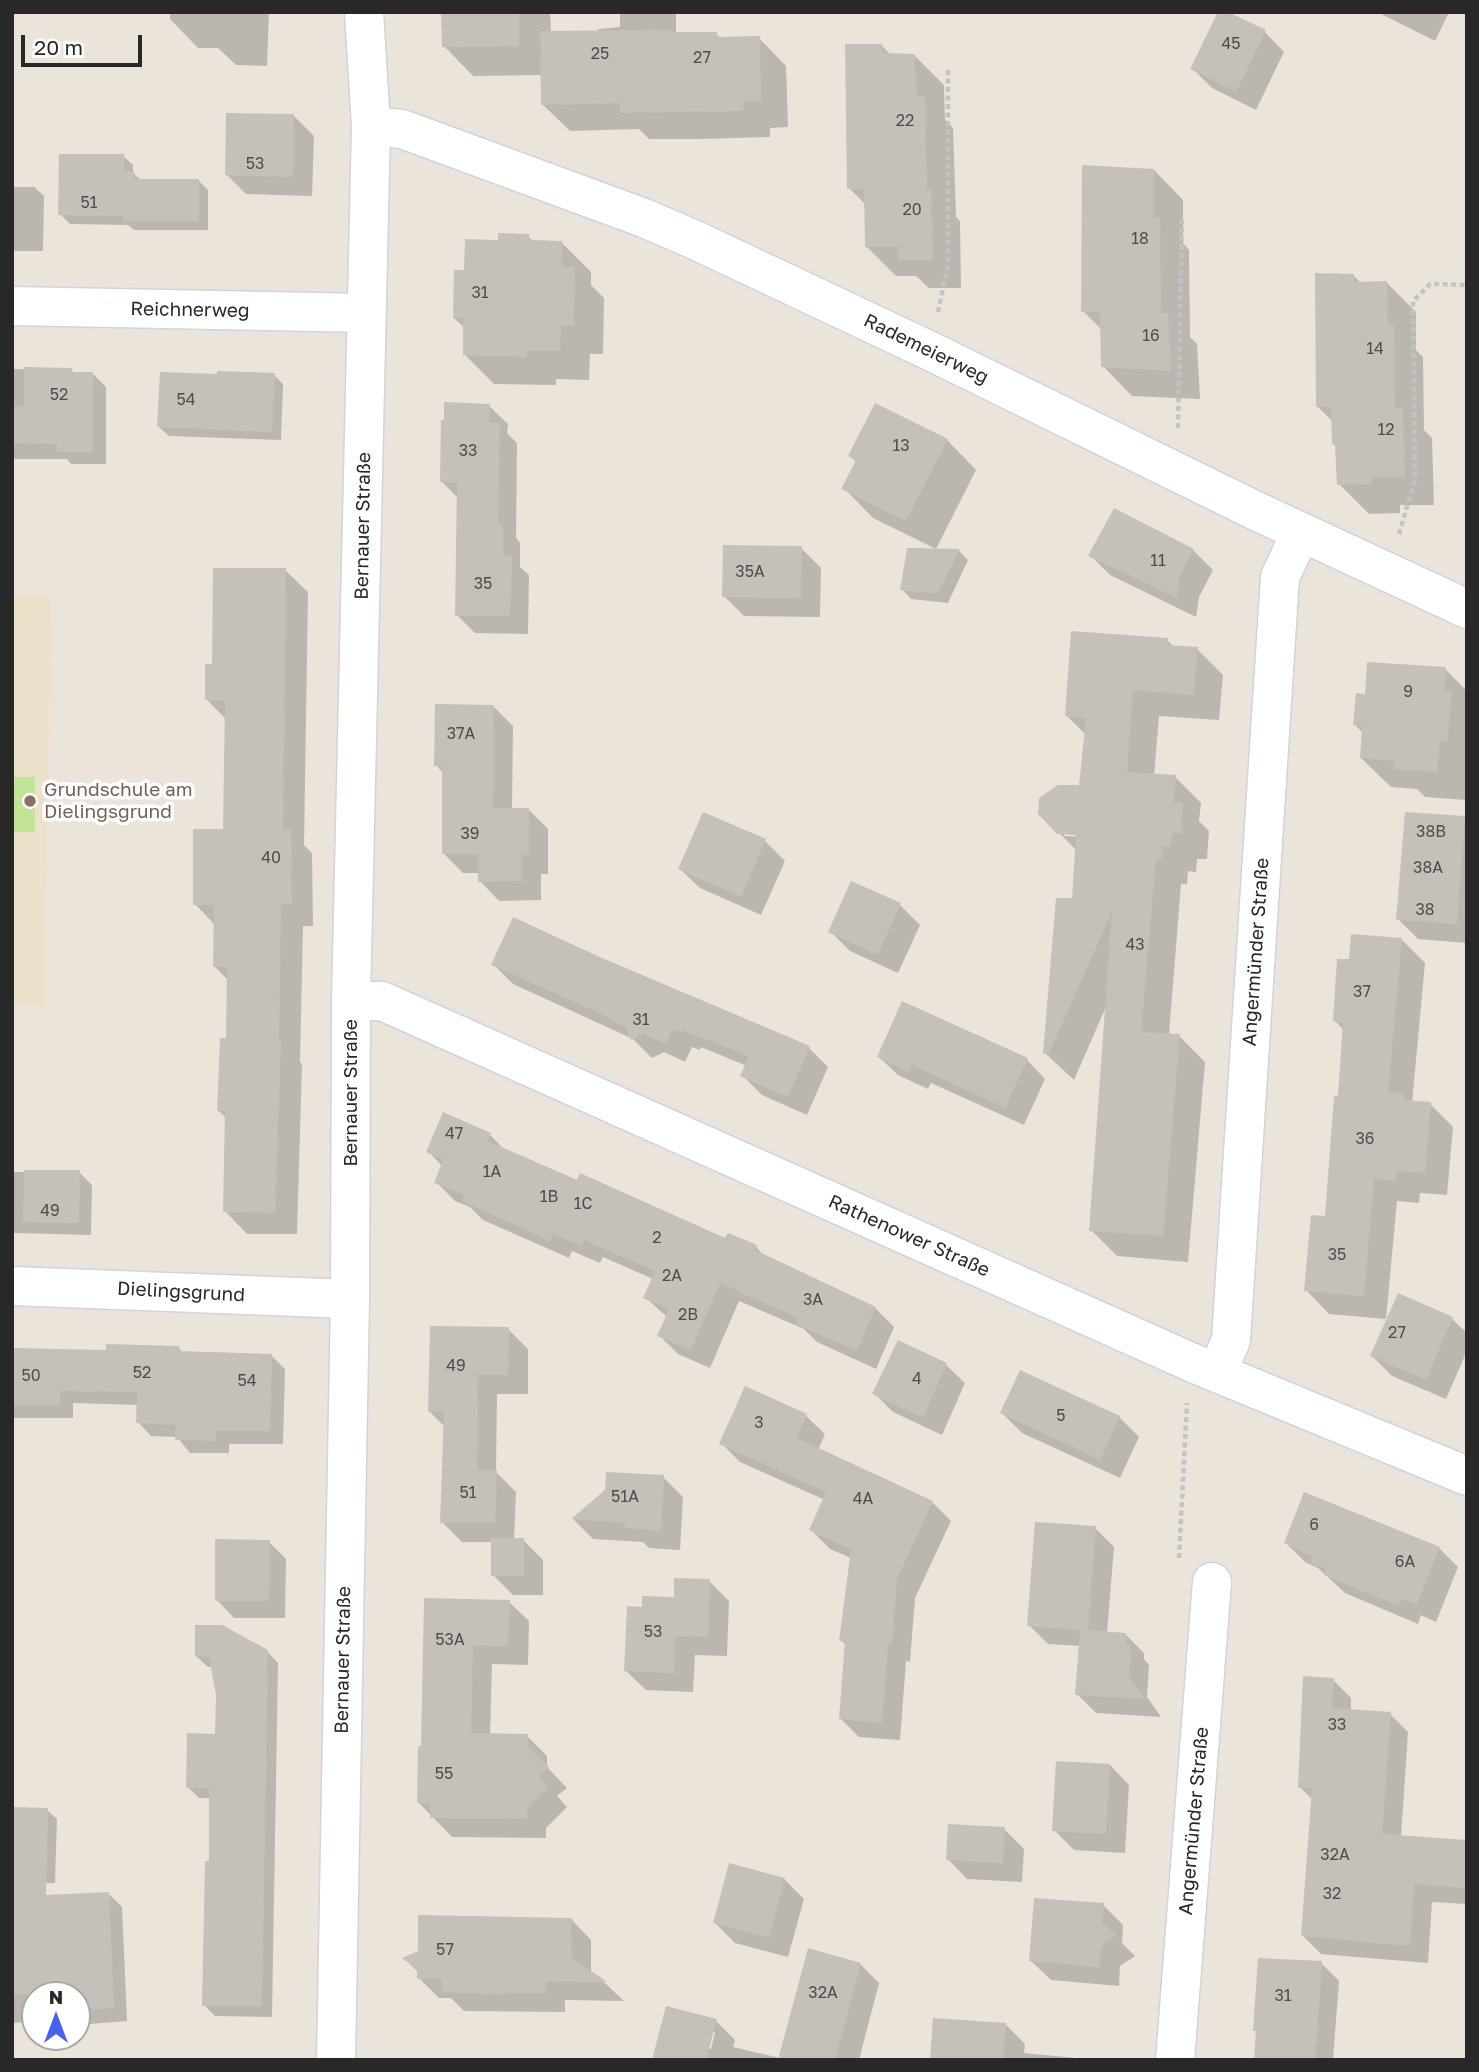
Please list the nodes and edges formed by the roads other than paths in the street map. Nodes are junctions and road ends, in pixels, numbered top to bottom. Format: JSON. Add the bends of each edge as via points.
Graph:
{"nodes":[{"id":1,"x":364,"y":12,"type":"edge"},
{"id":2,"x":371,"y":126,"type":"junction"},
{"id":3,"x":12,"y":306,"type":"edge"},
{"id":4,"x":367,"y":313,"type":"junction"},
{"id":5,"x":1301,"y":532,"type":"junction"},
{"id":6,"x":1467,"y":609,"type":"edge"},
{"id":7,"x":351,"y":1001,"type":"junction"},
{"id":8,"x":12,"y":1286,"type":"edge"},
{"id":9,"x":350,"y":1299,"type":"junction"},
{"id":10,"x":1202,"y":1384,"type":"junction"},
{"id":11,"x":1467,"y":1476,"type":"edge"},
{"id":12,"x":1212,"y":1582,"type":"dead end"},
{"id":13,"x":336,"y":2060,"type":"edge"},
{"id":14,"x":1175,"y":2060,"type":"edge"}],
"edges":[{"from":1,"to":2,"type":"street","name":"Bernauer Straße"},
{"from":2,"to":4,"type":"street","name":"Bernauer Straße"},
{"from":2,"to":5,"type":"street","name":"Rademeierweg","via":[[402,129],[644,218],[810,293]]},
{"from":3,"to":4,"type":"street","name":"Reichnerweg"},
{"from":4,"to":7,"type":"street","name":"Bernauer Straße"},
{"from":5,"to":6,"type":"street","name":"Rademeierweg"},
{"from":5,"to":10,"type":"street","name":"Angermünder Straße","via":[[1280,577],[1231,1340]]},
{"from":7,"to":9,"type":"street","name":"Bernauer Straße"},
{"from":7,"to":10,"type":"street","name":"Rathenower Straße","via":[[382,1001]]},
{"from":8,"to":9,"type":"street","name":"Dielingsgrund"},
{"from":9,"to":13,"type":"street","name":"Bernauer Straße"},
{"from":10,"to":11,"type":"street","name":"Rathenower Straße"},
{"from":12,"to":14,"type":"street","name":"Angermünder Straße"}]}
